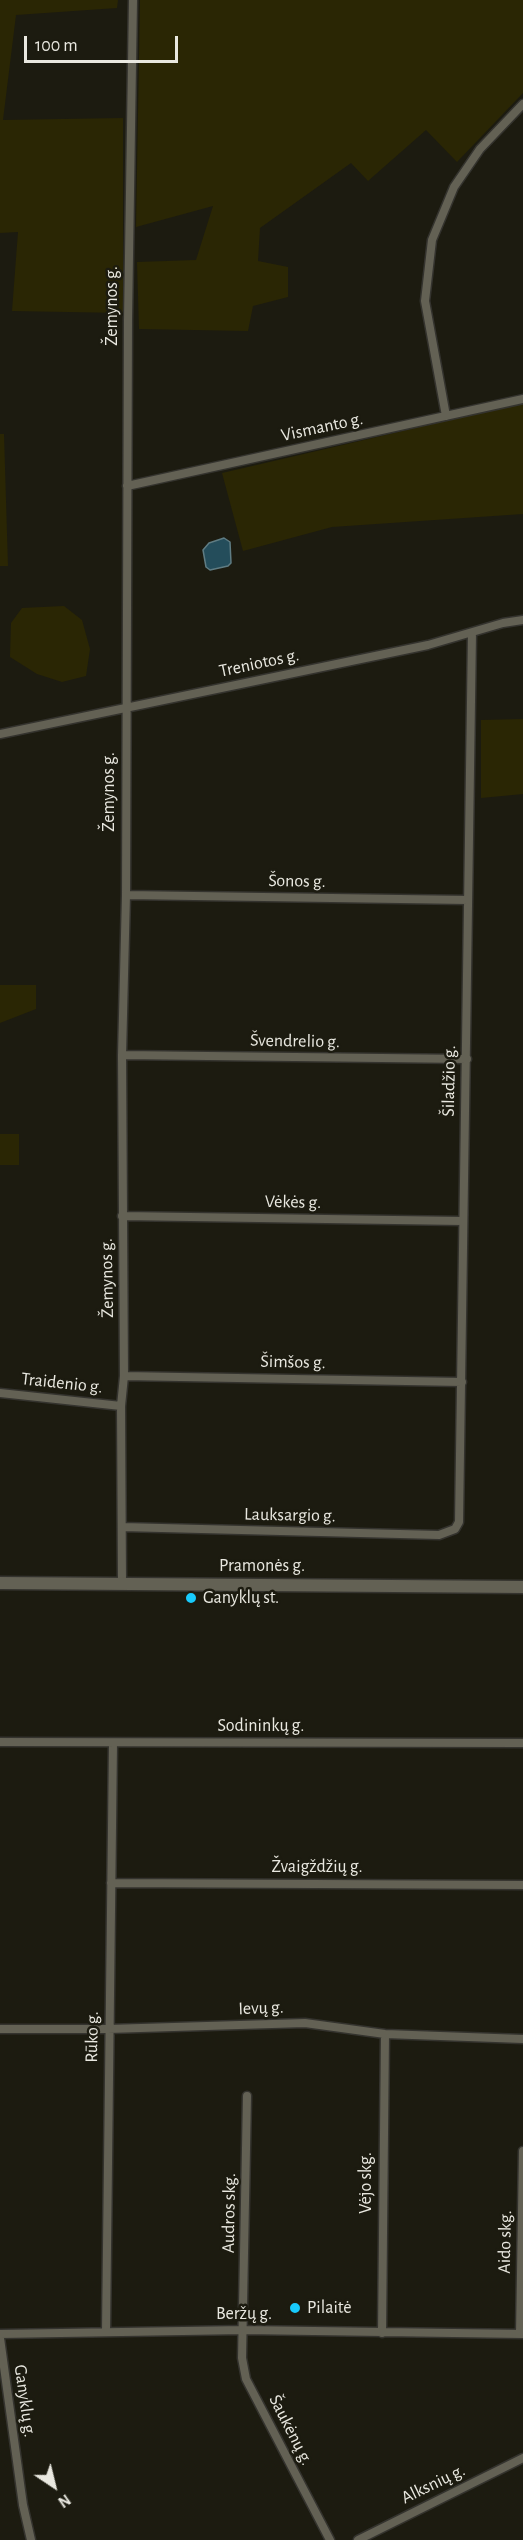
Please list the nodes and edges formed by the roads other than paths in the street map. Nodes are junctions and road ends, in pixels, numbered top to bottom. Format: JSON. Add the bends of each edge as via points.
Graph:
{"nodes":[{"id":1,"x":133,"y":0,"type":"edge"},
{"id":2,"x":523,"y":104,"type":"edge"},
{"id":3,"x":523,"y":399,"type":"edge"},
{"id":4,"x":446,"y":416,"type":"junction"},
{"id":5,"x":127,"y":486,"type":"junction"},
{"id":6,"x":523,"y":620,"type":"edge"},
{"id":7,"x":472,"y":633,"type":"junction"},
{"id":8,"x":126,"y":708,"type":"junction"},
{"id":9,"x":0,"y":734,"type":"edge"},
{"id":10,"x":126,"y":895,"type":"junction"},
{"id":11,"x":468,"y":900,"type":"junction"},
{"id":12,"x":122,"y":1055,"type":"junction"},
{"id":13,"x":467,"y":1059,"type":"junction"},
{"id":14,"x":122,"y":1215,"type":"junction"},
{"id":15,"x":462,"y":1221,"type":"junction"},
{"id":16,"x":124,"y":1376,"type":"junction"},
{"id":17,"x":462,"y":1382,"type":"junction"},
{"id":18,"x":0,"y":1393,"type":"edge"},
{"id":19,"x":121,"y":1406,"type":"junction"},
{"id":20,"x":122,"y":1527,"type":"junction"},
{"id":21,"x":455,"y":1529,"type":"joint"},
{"id":22,"x":0,"y":1583,"type":"edge"},
{"id":23,"x":122,"y":1583,"type":"junction"},
{"id":24,"x":523,"y":1587,"type":"edge"},
{"id":25,"x":0,"y":1742,"type":"edge"},
{"id":26,"x":112,"y":1743,"type":"junction"},
{"id":27,"x":523,"y":1743,"type":"edge"},
{"id":28,"x":111,"y":1883,"type":"junction"},
{"id":29,"x":523,"y":1885,"type":"edge"},
{"id":30,"x":0,"y":2029,"type":"edge"},
{"id":31,"x":108,"y":2030,"type":"junction"},
{"id":32,"x":385,"y":2034,"type":"junction"},
{"id":33,"x":523,"y":2039,"type":"edge"},
{"id":34,"x":246,"y":2096,"type":"dead end"},
{"id":35,"x":523,"y":2151,"type":"edge"},
{"id":36,"x":244,"y":2330,"type":"junction"},
{"id":37,"x":106,"y":2331,"type":"junction"},
{"id":38,"x":382,"y":2333,"type":"junction"},
{"id":39,"x":521,"y":2334,"type":"edge"},
{"id":40,"x":0,"y":2336,"type":"edge"},
{"id":41,"x":523,"y":2458,"type":"edge"},
{"id":42,"x":31,"y":2540,"type":"edge"},
{"id":43,"x":330,"y":2540,"type":"edge"},
{"id":44,"x":358,"y":2540,"type":"edge"}],
"edges":[{"from":1,"to":5,"type":"street","name":"Žemynos g."},
{"from":2,"to":4,"type":"street","via":[[473,159],[454,187],[432,240],[425,301]]},
{"from":3,"to":4,"type":"street","name":"Vismanto g."},
{"from":4,"to":5,"type":"street","name":"Vismanto g."},
{"from":5,"to":8,"type":"street","name":"Žemynos g."},
{"from":6,"to":7,"type":"street","name":"Treniotos g."},
{"from":7,"to":8,"type":"street","name":"Treniotos g."},
{"from":7,"to":11,"type":"street","name":"Šiladžio g."},
{"from":8,"to":9,"type":"street","name":"Treniotos g."},
{"from":8,"to":10,"type":"street","name":"Žemynos g."},
{"from":10,"to":11,"type":"street","name":"Šonos g."},
{"from":10,"to":12,"type":"street","name":"Žemynos g."},
{"from":11,"to":13,"type":"street","name":"Šiladžio g."},
{"from":12,"to":13,"type":"street","name":"Švendrelio g."},
{"from":12,"to":14,"type":"street","name":"Žemynos g."},
{"from":13,"to":15,"type":"street","name":"Šiladžio g."},
{"from":14,"to":15,"type":"street","name":"Vėkės g."},
{"from":14,"to":16,"type":"street","name":"Žemynos g."},
{"from":15,"to":17,"type":"street","name":"Šiladžio g."},
{"from":16,"to":17,"type":"street","name":"Šimšos g."},
{"from":16,"to":19,"type":"street","name":"Žemynos g."},
{"from":17,"to":21,"type":"street","name":"Šiladžio g.","via":[[459,1522]]},
{"from":18,"to":19,"type":"street","name":"Traidenio g."},
{"from":19,"to":20,"type":"street","name":"Žemynos g."},
{"from":20,"to":21,"type":"street","name":"Lauksargio g.","via":[[439,1535]]},
{"from":20,"to":23,"type":"street","name":"Žemynos g."},
{"from":22,"to":23,"type":"main road","name":"Pramonės g."},
{"from":23,"to":24,"type":"main road","name":"Pramonės g."},
{"from":25,"to":26,"type":"street","name":"Sodininkų g."},
{"from":26,"to":27,"type":"street","name":"Sodininkų g."},
{"from":26,"to":28,"type":"street","name":"Rūko g."},
{"from":28,"to":29,"type":"street","name":"Žvaigždžių g."},
{"from":28,"to":31,"type":"street","name":"Rūko g."},
{"from":30,"to":31,"type":"street","name":"Ievų g."},
{"from":31,"to":32,"type":"street","name":"Ievų g.","via":[[305,2023]]},
{"from":31,"to":37,"type":"street","name":"Rūko g."},
{"from":32,"to":33,"type":"street","name":"Ievų g."},
{"from":32,"to":38,"type":"street","name":"Vėjo skg."},
{"from":34,"to":36,"type":"street","name":"Audros skg."},
{"from":35,"to":39,"type":"street","name":"Aido skg."},
{"from":36,"to":37,"type":"street","name":"Beržų g."},
{"from":36,"to":38,"type":"street","name":"Beržų g."},
{"from":36,"to":43,"type":"street","name":"Šaukėnų g.","via":[[246,2379]]},
{"from":37,"to":40,"type":"street","name":"Beržų g."},
{"from":38,"to":39,"type":"street","name":"Beržų g."},
{"from":40,"to":42,"type":"street","name":"Ganyklų g.","via":[[22,2505]]},
{"from":41,"to":44,"type":"street","name":"Alksnių g."}]}
